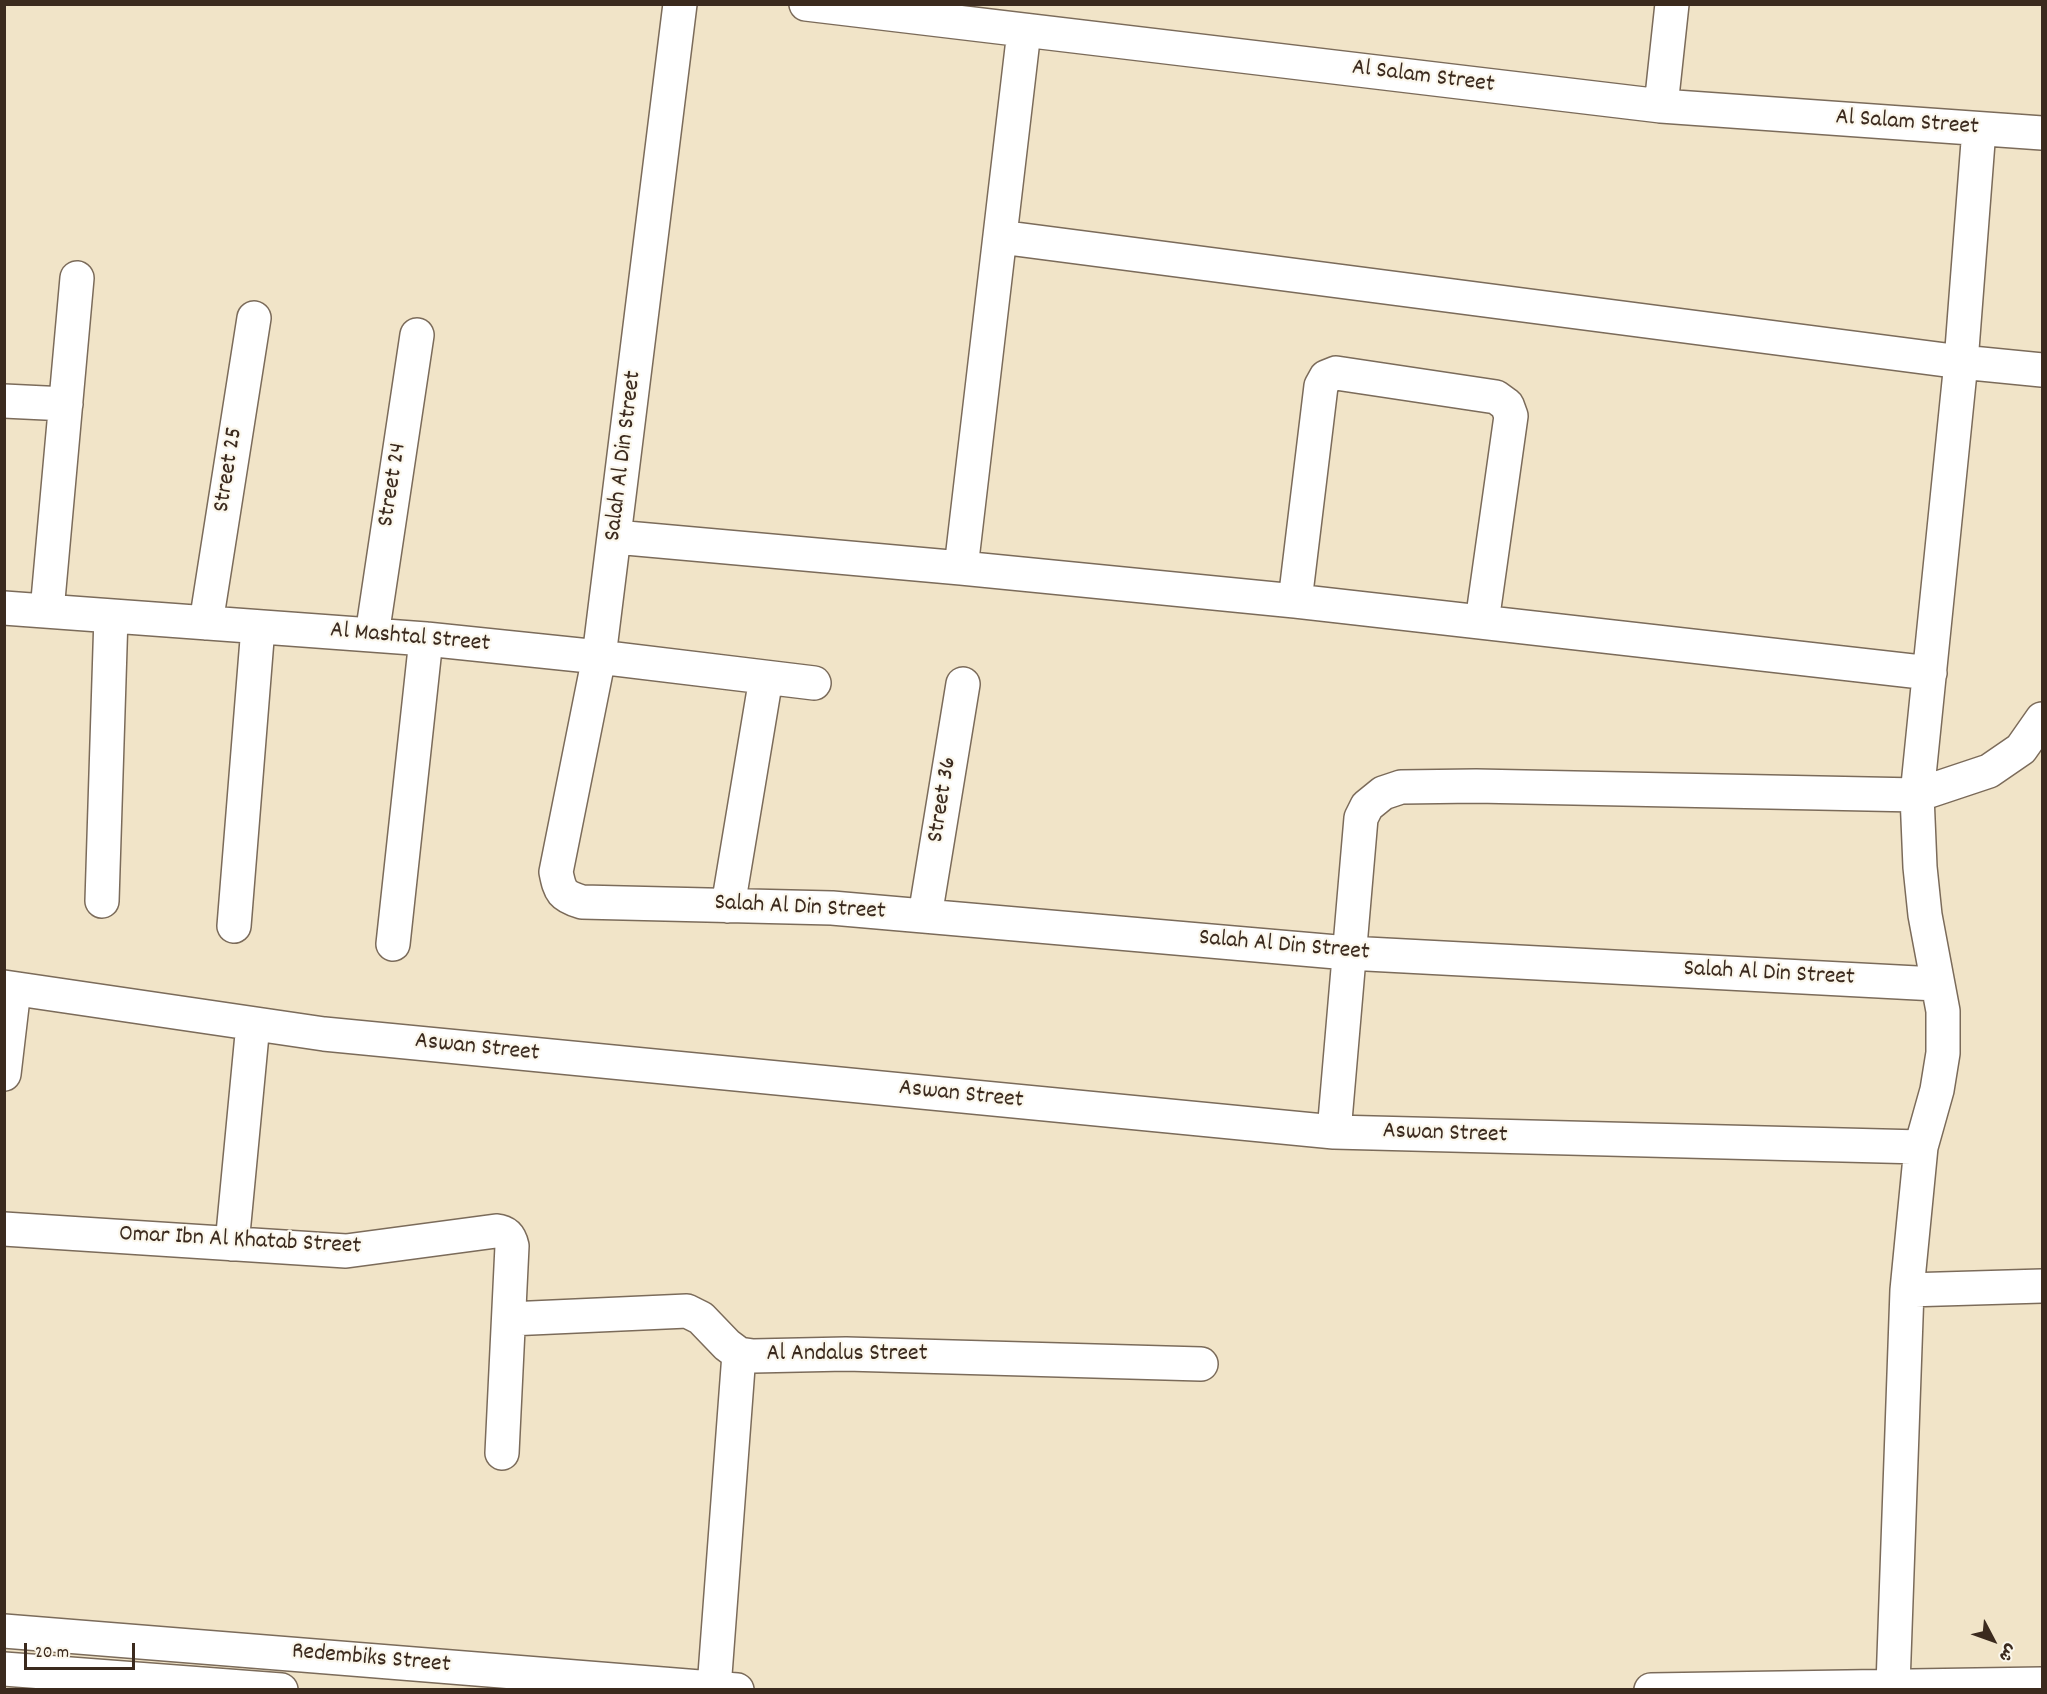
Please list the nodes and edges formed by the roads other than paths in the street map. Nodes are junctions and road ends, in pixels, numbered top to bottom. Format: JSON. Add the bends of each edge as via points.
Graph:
{"nodes":[{"id":1,"x":680,"y":4,"type":"edge"},
{"id":2,"x":806,"y":4,"type":"edge"},
{"id":3,"x":1672,"y":4,"type":"edge"},
{"id":4,"x":1024,"y":31,"type":"junction"},
{"id":5,"x":1661,"y":106,"type":"junction"},
{"id":6,"x":1979,"y":129,"type":"junction"},
{"id":7,"x":2043,"y":133,"type":"edge"},
{"id":8,"x":1000,"y":237,"type":"junction"},
{"id":9,"x":77,"y":278,"type":"dead end"},
{"id":10,"x":254,"y":318,"type":"dead end"},
{"id":11,"x":417,"y":335,"type":"dead end"},
{"id":12,"x":1961,"y":362,"type":"junction"},
{"id":13,"x":2043,"y":370,"type":"edge"},
{"id":14,"x":4,"y":401,"type":"edge"},
{"id":15,"x":66,"y":404,"type":"junction"},
{"id":16,"x":615,"y":537,"type":"junction"},
{"id":17,"x":961,"y":568,"type":"junction"},
{"id":18,"x":1295,"y":601,"type":"junction"},
{"id":19,"x":4,"y":608,"type":"edge"},
{"id":20,"x":47,"y":611,"type":"junction"},
{"id":21,"x":111,"y":616,"type":"junction"},
{"id":22,"x":1482,"y":622,"type":"junction"},
{"id":23,"x":206,"y":623,"type":"junction"},
{"id":24,"x":258,"y":627,"type":"junction"},
{"id":25,"x":372,"y":635,"type":"junction"},
{"id":26,"x":426,"y":639,"type":"junction"},
{"id":27,"x":599,"y":657,"type":"junction"},
{"id":28,"x":1930,"y":673,"type":"junction"},
{"id":29,"x":766,"y":678,"type":"junction"},
{"id":30,"x":814,"y":683,"type":"dead end"},
{"id":31,"x":963,"y":684,"type":"dead end"},
{"id":32,"x":2043,"y":719,"type":"edge"},
{"id":33,"x":1917,"y":795,"type":"junction"},
{"id":34,"x":102,"y":901,"type":"dead end"},
{"id":35,"x":728,"y":906,"type":"junction"},
{"id":36,"x":925,"y":916,"type":"junction"},
{"id":37,"x":234,"y":926,"type":"dead end"},
{"id":38,"x":393,"y":944,"type":"dead end"},
{"id":39,"x":1348,"y":953,"type":"junction"},
{"id":40,"x":1936,"y":984,"type":"junction"},
{"id":41,"x":9,"y":988,"type":"edge"},
{"id":42,"x":253,"y":1024,"type":"junction"},
{"id":43,"x":4,"y":1074,"type":"edge"},
{"id":44,"x":1334,"y":1132,"type":"junction"},
{"id":45,"x":1921,"y":1148,"type":"junction"},
{"id":46,"x":4,"y":1229,"type":"edge"},
{"id":47,"x":232,"y":1244,"type":"junction"},
{"id":48,"x":2043,"y":1286,"type":"edge"},
{"id":49,"x":1907,"y":1290,"type":"junction"},
{"id":50,"x":509,"y":1319,"type":"junction"},
{"id":51,"x":739,"y":1354,"type":"junction"},
{"id":52,"x":1201,"y":1364,"type":"dead end"},
{"id":53,"x":502,"y":1453,"type":"dead end"},
{"id":54,"x":4,"y":1631,"type":"edge"},
{"id":55,"x":4,"y":1669,"type":"edge"},
{"id":56,"x":2043,"y":1684,"type":"edge"},
{"id":57,"x":1893,"y":1685,"type":"junction"},
{"id":58,"x":726,"y":1688,"type":"edge"},
{"id":59,"x":281,"y":1689,"type":"edge"},
{"id":60,"x":1651,"y":1689,"type":"edge"},
{"id":61,"x":1708,"y":1689,"type":"edge"}],
"edges":[{"from":1,"to":16,"type":"street","name":"Salah Al Din Street"},
{"from":2,"to":4,"type":"street","name":"Al Salam Street"},
{"from":3,"to":5,"type":"street"},
{"from":4,"to":5,"type":"street","name":"Al Salam Street"},
{"from":4,"to":8,"type":"street"},
{"from":5,"to":6,"type":"street","name":"Al Salam Street"},
{"from":6,"to":7,"type":"street","name":"Al Salam Street"},
{"from":6,"to":12,"type":"street"},
{"from":8,"to":12,"type":"street"},
{"from":8,"to":17,"type":"street"},
{"from":9,"to":15,"type":"street"},
{"from":10,"to":23,"type":"street","name":"Street 25"},
{"from":11,"to":25,"type":"street","name":"Street 24"},
{"from":12,"to":13,"type":"street"},
{"from":12,"to":28,"type":"street"},
{"from":14,"to":15,"type":"street"},
{"from":15,"to":20,"type":"street"},
{"from":16,"to":17,"type":"street"},
{"from":16,"to":27,"type":"street","name":"Salah Al Din Street"},
{"from":17,"to":18,"type":"street"},
{"from":18,"to":22,"type":"street"},
{"from":18,"to":22,"type":"street","via":[[1321,386],[1326,377],[1336,374],[1496,397],[1507,405],[1512,416]]},
{"from":19,"to":20,"type":"street","name":"Al Mashtal Street"},
{"from":20,"to":21,"type":"street","name":"Al Mashtal Street"},
{"from":21,"to":23,"type":"street","name":"Al Mashtal Street"},
{"from":21,"to":34,"type":"street"},
{"from":22,"to":28,"type":"street"},
{"from":23,"to":24,"type":"street","name":"Al Mashtal Street"},
{"from":24,"to":25,"type":"street","name":"Al Mashtal Street"},
{"from":24,"to":37,"type":"street"},
{"from":25,"to":26,"type":"street","name":"Al Mashtal Street"},
{"from":26,"to":27,"type":"street","name":"Al Mashtal Street"},
{"from":26,"to":38,"type":"street"},
{"from":27,"to":29,"type":"street","name":"Al Mashtal Street"},
{"from":27,"to":35,"type":"street","name":"Salah Al Din Street","via":[[556,872],[559,889],[567,898],[582,902]]},
{"from":28,"to":33,"type":"street"},
{"from":29,"to":30,"type":"street","name":"Al Mashtal Street"},
{"from":29,"to":35,"type":"street"},
{"from":31,"to":36,"type":"street","name":"Street 36"},
{"from":32,"to":33,"type":"street","via":[[2021,749],[1989,771]]},
{"from":33,"to":39,"type":"street","via":[[1401,787],[1383,793],[1367,806],[1361,818]]},
{"from":33,"to":40,"type":"street","via":[[1921,876]]},
{"from":35,"to":36,"type":"street","name":"Salah Al Din Street","via":[[832,908]]},
{"from":36,"to":39,"type":"street","name":"Salah Al Din Street"},
{"from":39,"to":40,"type":"street","name":"Salah Al Din Street"},
{"from":39,"to":44,"type":"street"},
{"from":40,"to":45,"type":"street","via":[[1943,1011],[1943,1053]]},
{"from":41,"to":42,"type":"street","name":"Aswan Street"},
{"from":41,"to":43,"type":"street"},
{"from":42,"to":44,"type":"street","name":"Aswan Street"},
{"from":42,"to":47,"type":"street"},
{"from":44,"to":45,"type":"street","name":"Aswan Street"},
{"from":45,"to":49,"type":"street"},
{"from":46,"to":47,"type":"street","name":"Omar Ibn Al Khatab Street"},
{"from":47,"to":50,"type":"street","name":"Omar Ibn Al Khatab Street","via":[[346,1251],[501,1232],[509,1237],[512,1246]]},
{"from":48,"to":49,"type":"street"},
{"from":49,"to":57,"type":"street"},
{"from":50,"to":51,"type":"street","name":"Al Andalus Street","via":[[687,1311],[701,1318]]},
{"from":50,"to":53,"type":"street","name":"Omar Ibn Al Khatab Street"},
{"from":51,"to":52,"type":"street","name":"Al Andalus Street"},
{"from":51,"to":58,"type":"street"},
{"from":54,"to":58,"type":"street","name":"Redembiks Street"},
{"from":55,"to":59,"type":"street","name":"Redembiks Street"},
{"from":56,"to":57,"type":"street"},
{"from":57,"to":61,"type":"street"},
{"from":60,"to":61,"type":"street"}]}
